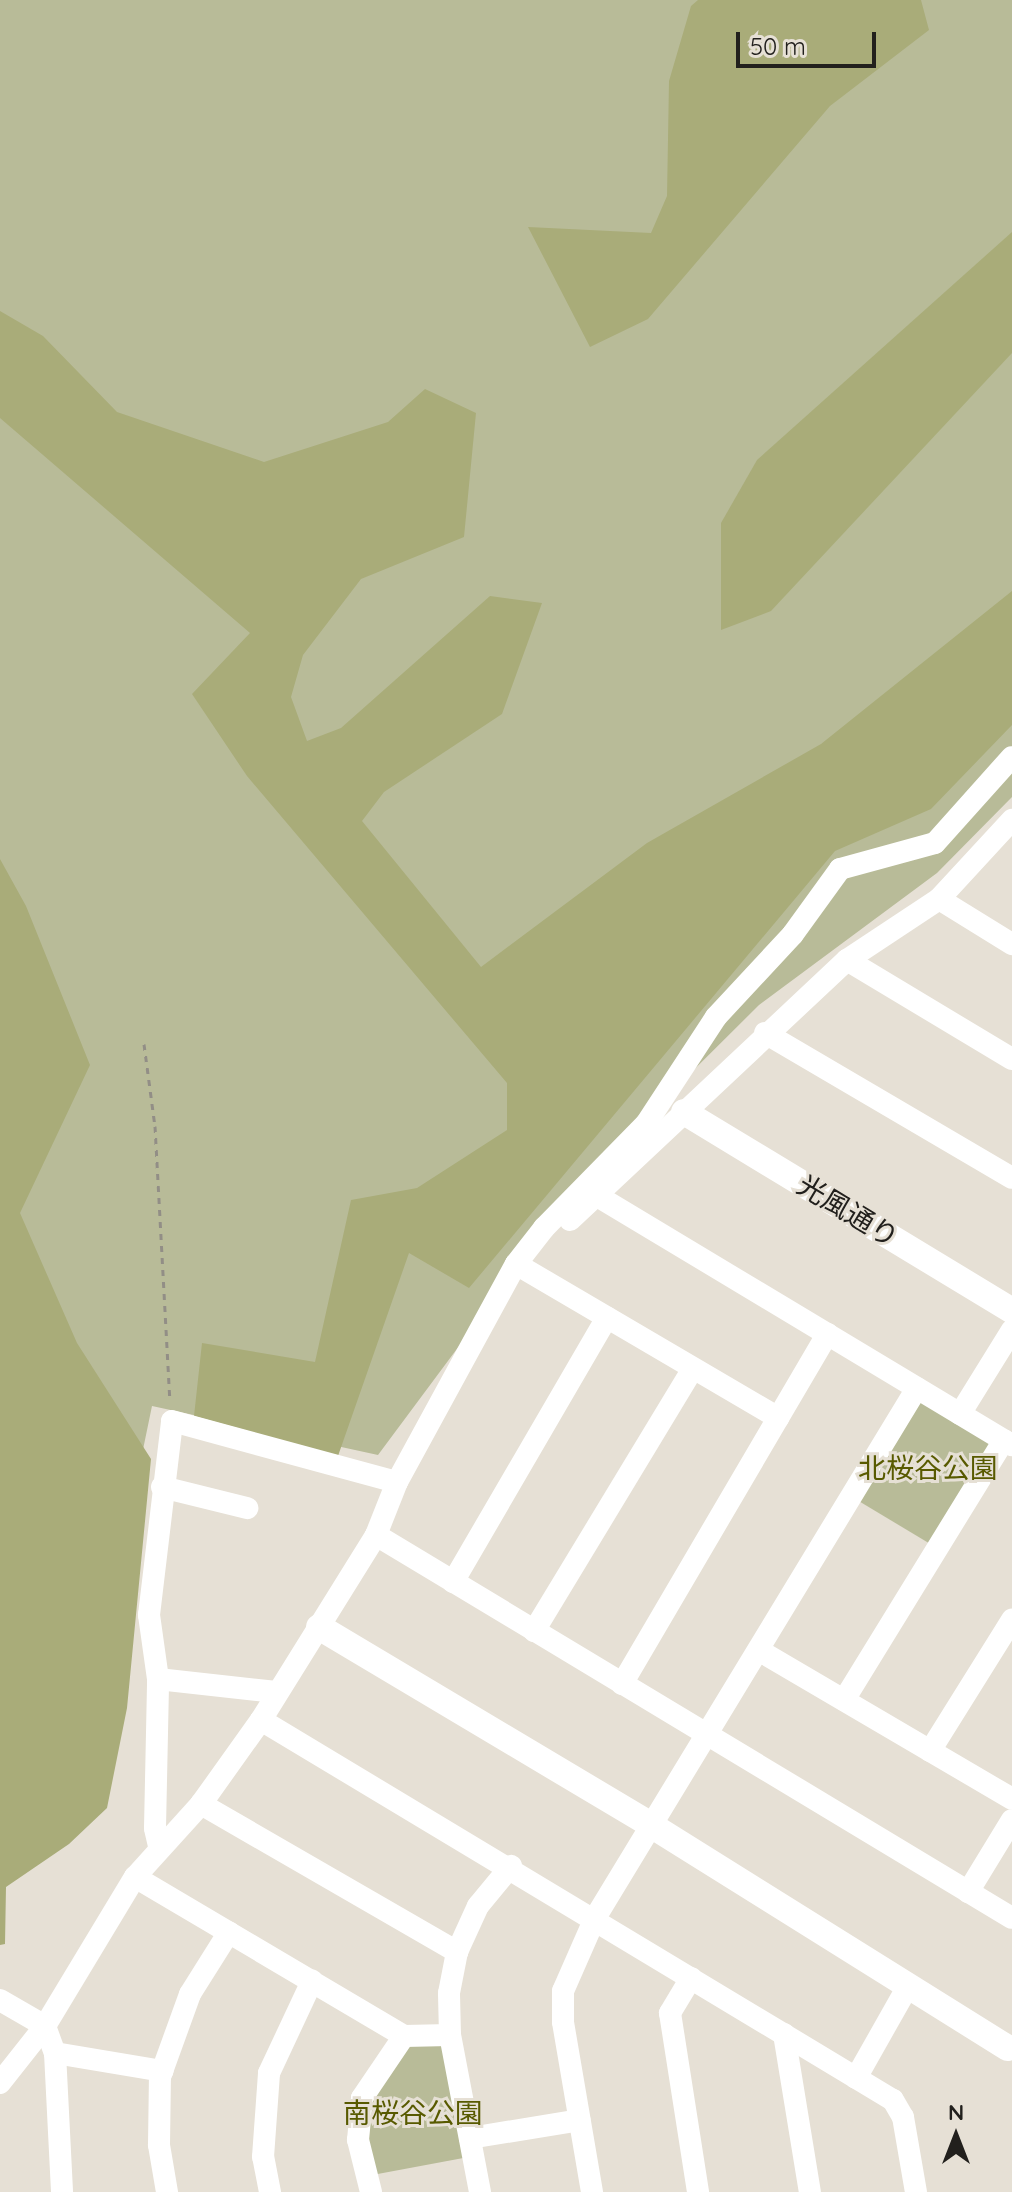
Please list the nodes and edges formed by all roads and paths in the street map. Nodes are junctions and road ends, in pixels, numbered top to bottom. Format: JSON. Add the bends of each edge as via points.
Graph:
{"nodes":[{"id":1,"x":1012,"y":757,"type":"edge"},
{"id":2,"x":1009,"y":828,"type":"edge"},
{"id":3,"x":939,"y":899,"type":"junction"},
{"id":4,"x":1012,"y":944,"type":"edge"},
{"id":5,"x":847,"y":960,"type":"junction"},
{"id":6,"x":765,"y":1033,"type":"junction"},
{"id":7,"x":144,"y":1044,"type":"dead end"},
{"id":8,"x":1012,"y":1059,"type":"edge"},
{"id":9,"x":684,"y":1112,"type":"junction"},
{"id":10,"x":1012,"y":1178,"type":"edge"},
{"id":11,"x":599,"y":1197,"type":"junction"},
{"id":12,"x":516,"y":1264,"type":"junction"},
{"id":13,"x":1012,"y":1311,"type":"edge"},
{"id":14,"x":607,"y":1317,"type":"junction"},
{"id":15,"x":1012,"y":1330,"type":"edge"},
{"id":16,"x":827,"y":1334,"type":"junction"},
{"id":17,"x":693,"y":1368,"type":"junction"},
{"id":18,"x":917,"y":1388,"type":"junction"},
{"id":19,"x":960,"y":1414,"type":"junction"},
{"id":20,"x":778,"y":1418,"type":"junction"},
{"id":21,"x":172,"y":1421,"type":"junction"},
{"id":22,"x":1008,"y":1442,"type":"edge"},
{"id":23,"x":397,"y":1482,"type":"junction"},
{"id":24,"x":162,"y":1487,"type":"junction"},
{"id":25,"x":247,"y":1508,"type":"dead end"},
{"id":26,"x":376,"y":1535,"type":"junction"},
{"id":27,"x":453,"y":1582,"type":"junction"},
{"id":28,"x":1012,"y":1620,"type":"edge"},
{"id":29,"x":319,"y":1627,"type":"junction"},
{"id":30,"x":534,"y":1631,"type":"junction"},
{"id":31,"x":760,"y":1651,"type":"junction"},
{"id":32,"x":158,"y":1679,"type":"junction"},
{"id":33,"x":622,"y":1684,"type":"junction"},
{"id":34,"x":276,"y":1692,"type":"junction"},
{"id":35,"x":844,"y":1700,"type":"junction"},
{"id":36,"x":261,"y":1720,"type":"junction"},
{"id":37,"x":709,"y":1736,"type":"junction"},
{"id":38,"x":930,"y":1751,"type":"junction"},
{"id":39,"x":1012,"y":1799,"type":"edge"},
{"id":40,"x":201,"y":1804,"type":"junction"},
{"id":41,"x":1012,"y":1820,"type":"edge"},
{"id":42,"x":654,"y":1827,"type":"junction"},
{"id":43,"x":159,"y":1846,"type":"junction"},
{"id":44,"x":511,"y":1866,"type":"junction"},
{"id":45,"x":135,"y":1877,"type":"junction"},
{"id":46,"x":968,"y":1892,"type":"junction"},
{"id":47,"x":595,"y":1918,"type":"junction"},
{"id":48,"x":1012,"y":1918,"type":"edge"},
{"id":49,"x":229,"y":1932,"type":"junction"},
{"id":50,"x":457,"y":1952,"type":"junction"},
{"id":51,"x":691,"y":1978,"type":"junction"},
{"id":52,"x":312,"y":1981,"type":"junction"},
{"id":53,"x":908,"y":1986,"type":"junction"},
{"id":54,"x":0,"y":2000,"type":"edge"},
{"id":55,"x":45,"y":2026,"type":"junction"},
{"id":56,"x":784,"y":2034,"type":"junction"},
{"id":57,"x":450,"y":2035,"type":"junction"},
{"id":58,"x":404,"y":2036,"type":"junction"},
{"id":59,"x":55,"y":2053,"type":"junction"},
{"id":60,"x":1011,"y":2053,"type":"edge"},
{"id":61,"x":162,"y":2071,"type":"junction"},
{"id":62,"x":856,"y":2078,"type":"junction"},
{"id":63,"x":0,"y":2083,"type":"edge"},
{"id":64,"x":580,"y":2120,"type":"junction"},
{"id":65,"x":470,"y":2138,"type":"junction"},
{"id":66,"x":62,"y":2192,"type":"edge"},
{"id":67,"x":167,"y":2192,"type":"edge"},
{"id":68,"x":270,"y":2192,"type":"edge"},
{"id":69,"x":371,"y":2192,"type":"edge"},
{"id":70,"x":480,"y":2192,"type":"edge"},
{"id":71,"x":592,"y":2192,"type":"edge"},
{"id":72,"x":698,"y":2192,"type":"edge"},
{"id":73,"x":810,"y":2192,"type":"edge"},
{"id":74,"x":916,"y":2192,"type":"edge"}],
"edges":[{"from":1,"to":12,"type":"street","via":[[935,843],[840,869],[793,934],[716,1017],[646,1124]]},
{"from":2,"to":3,"type":"street"},
{"from":3,"to":4,"type":"street"},
{"from":3,"to":5,"type":"street"},
{"from":5,"to":6,"type":"street"},
{"from":5,"to":8,"type":"street"},
{"from":6,"to":9,"type":"street"},
{"from":6,"to":10,"type":"street"},
{"from":7,"to":21,"type":"path","via":[[155,1126]]},
{"from":9,"to":11,"type":"street"},
{"from":9,"to":13,"type":"street","name":"光風通り"},
{"from":11,"to":12,"type":"street"},
{"from":11,"to":16,"type":"street"},
{"from":12,"to":14,"type":"street"},
{"from":12,"to":23,"type":"street"},
{"from":14,"to":17,"type":"street"},
{"from":14,"to":27,"type":"street"},
{"from":15,"to":19,"type":"street"},
{"from":16,"to":18,"type":"street"},
{"from":16,"to":20,"type":"street"},
{"from":17,"to":20,"type":"street"},
{"from":17,"to":30,"type":"street"},
{"from":18,"to":19,"type":"street"},
{"from":18,"to":31,"type":"street"},
{"from":19,"to":22,"type":"street"},
{"from":20,"to":33,"type":"street"},
{"from":21,"to":23,"type":"street"},
{"from":21,"to":24,"type":"street"},
{"from":22,"to":35,"type":"street"},
{"from":23,"to":26,"type":"street"},
{"from":24,"to":25,"type":"street"},
{"from":24,"to":32,"type":"street","via":[[149,1615]]},
{"from":26,"to":27,"type":"street"},
{"from":26,"to":29,"type":"street"},
{"from":27,"to":30,"type":"street"},
{"from":28,"to":38,"type":"street"},
{"from":29,"to":34,"type":"street"},
{"from":29,"to":42,"type":"street"},
{"from":30,"to":33,"type":"street"},
{"from":31,"to":35,"type":"street"},
{"from":31,"to":37,"type":"street"},
{"from":32,"to":34,"type":"street"},
{"from":32,"to":43,"type":"street"},
{"from":33,"to":37,"type":"street"},
{"from":34,"to":36,"type":"street"},
{"from":35,"to":38,"type":"street"},
{"from":36,"to":40,"type":"street"},
{"from":36,"to":44,"type":"street"},
{"from":37,"to":42,"type":"street"},
{"from":37,"to":46,"type":"street"},
{"from":38,"to":39,"type":"street"},
{"from":40,"to":43,"type":"street"},
{"from":40,"to":50,"type":"street"},
{"from":41,"to":46,"type":"street"},
{"from":42,"to":47,"type":"street"},
{"from":42,"to":53,"type":"street"},
{"from":43,"to":45,"type":"street"},
{"from":44,"to":47,"type":"street"},
{"from":44,"to":50,"type":"street","via":[[478,1906]]},
{"from":45,"to":49,"type":"street"},
{"from":45,"to":55,"type":"street"},
{"from":46,"to":48,"type":"street"},
{"from":47,"to":51,"type":"street"},
{"from":47,"to":64,"type":"street","via":[[563,1991]]},
{"from":49,"to":52,"type":"street"},
{"from":49,"to":61,"type":"street","via":[[190,1994]]},
{"from":50,"to":57,"type":"street","via":[[449,1993]]},
{"from":51,"to":56,"type":"street"},
{"from":51,"to":72,"type":"street","via":[[670,2013]]},
{"from":52,"to":58,"type":"street"},
{"from":52,"to":68,"type":"street","via":[[269,2073],[263,2157]]},
{"from":53,"to":60,"type":"street"},
{"from":53,"to":62,"type":"street"},
{"from":54,"to":55,"type":"street"},
{"from":55,"to":59,"type":"street"},
{"from":55,"to":63,"type":"street"},
{"from":56,"to":62,"type":"street"},
{"from":56,"to":73,"type":"street"},
{"from":57,"to":58,"type":"street"},
{"from":57,"to":65,"type":"street"},
{"from":58,"to":69,"type":"street","via":[[362,2098],[358,2140]]},
{"from":59,"to":61,"type":"street"},
{"from":59,"to":66,"type":"street"},
{"from":61,"to":67,"type":"street","via":[[159,2145]]},
{"from":62,"to":74,"type":"street","via":[[893,2100],[903,2117]]},
{"from":64,"to":65,"type":"street"},
{"from":64,"to":71,"type":"street"},
{"from":65,"to":70,"type":"street"}]}
